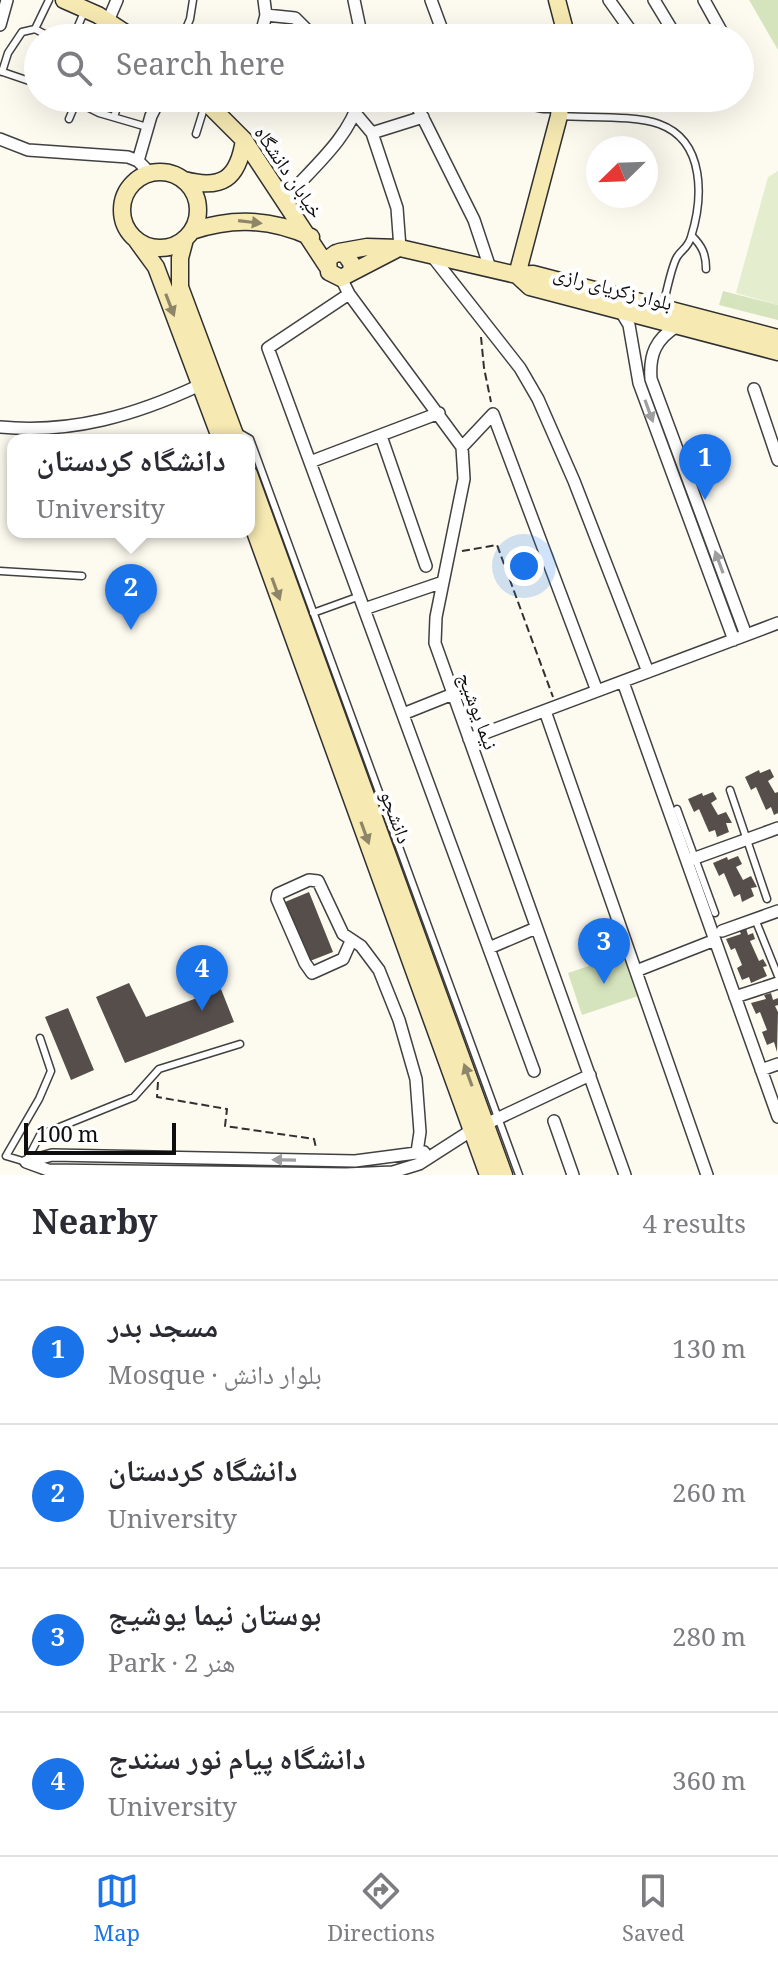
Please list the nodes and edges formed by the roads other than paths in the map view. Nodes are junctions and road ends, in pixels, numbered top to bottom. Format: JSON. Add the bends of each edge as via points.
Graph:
{"nodes":[{"id":1,"x":7,"y":0,"type":"edge"},
{"id":2,"x":49,"y":0,"type":"edge"},
{"id":3,"x":64,"y":0,"type":"edge"},
{"id":4,"x":117,"y":0,"type":"edge"},
{"id":5,"x":193,"y":0,"type":"edge"},
{"id":6,"x":264,"y":0,"type":"edge"},
{"id":7,"x":354,"y":0,"type":"edge"},
{"id":8,"x":431,"y":0,"type":"edge"},
{"id":9,"x":557,"y":0,"type":"edge"},
{"id":10,"x":609,"y":0,"type":"edge"},
{"id":11,"x":654,"y":0,"type":"edge"},
{"id":12,"x":704,"y":0,"type":"edge"},
{"id":13,"x":85,"y":10,"type":"junction"},
{"id":14,"x":266,"y":15,"type":"junction"},
{"id":15,"x":108,"y":21,"type":"junction"},
{"id":16,"x":37,"y":24,"type":"edge"},
{"id":17,"x":79,"y":24,"type":"edge"},
{"id":18,"x":107,"y":24,"type":"edge"},
{"id":19,"x":112,"y":24,"type":"edge"},
{"id":20,"x":188,"y":24,"type":"edge"},
{"id":21,"x":264,"y":24,"type":"edge"},
{"id":22,"x":301,"y":24,"type":"edge"},
{"id":23,"x":359,"y":24,"type":"edge"},
{"id":24,"x":440,"y":24,"type":"edge"},
{"id":25,"x":563,"y":24,"type":"edge"},
{"id":26,"x":626,"y":24,"type":"edge"},
{"id":27,"x":669,"y":24,"type":"edge"},
{"id":28,"x":717,"y":24,"type":"edge"},
{"id":29,"x":0,"y":25,"type":"edge"},
{"id":30,"x":24,"y":32,"type":"edge"},
{"id":31,"x":1,"y":72,"type":"edge"},
{"id":32,"x":24,"y":79,"type":"edge"},
{"id":33,"x":72,"y":112,"type":"edge"},
{"id":34,"x":103,"y":112,"type":"edge"},
{"id":35,"x":116,"y":112,"type":"edge"},
{"id":36,"x":155,"y":112,"type":"edge"},
{"id":37,"x":201,"y":112,"type":"edge"},
{"id":38,"x":216,"y":112,"type":"edge"},
{"id":39,"x":418,"y":112,"type":"edge"},
{"id":40,"x":420,"y":112,"type":"edge"},
{"id":41,"x":558,"y":112,"type":"edge"},
{"id":42,"x":589,"y":112,"type":"edge"},
{"id":43,"x":356,"y":114,"type":"joint"},
{"id":44,"x":114,"y":117,"type":"junction"},
{"id":45,"x":69,"y":119,"type":"dead end"},
{"id":46,"x":149,"y":128,"type":"junction"},
{"id":47,"x":372,"y":133,"type":"junction"},
{"id":48,"x":196,"y":134,"type":"dead end"},
{"id":49,"x":0,"y":139,"type":"edge"},
{"id":50,"x":244,"y":140,"type":"junction"},
{"id":51,"x":138,"y":161,"type":"junction"},
{"id":52,"x":150,"y":173,"type":"junction"},
{"id":53,"x":184,"y":180,"type":"junction"},
{"id":54,"x":284,"y":200,"type":"junction"},
{"id":55,"x":189,"y":235,"type":"junction"},
{"id":56,"x":133,"y":236,"type":"junction"},
{"id":57,"x":308,"y":236,"type":"junction"},
{"id":58,"x":692,"y":236,"type":"junction"},
{"id":59,"x":400,"y":248,"type":"junction"},
{"id":60,"x":432,"y":256,"type":"junction"},
{"id":61,"x":334,"y":257,"type":"junction"},
{"id":62,"x":490,"y":268,"type":"junction"},
{"id":63,"x":706,"y":269,"type":"dead end"},
{"id":64,"x":346,"y":274,"type":"junction"},
{"id":65,"x":517,"y":275,"type":"junction"},
{"id":66,"x":349,"y":294,"type":"junction"},
{"id":67,"x":662,"y":308,"type":"junction"},
{"id":68,"x":620,"y":310,"type":"junction"},
{"id":69,"x":677,"y":326,"type":"junction"},
{"id":70,"x":778,"y":338,"type":"edge"},
{"id":71,"x":778,"y":352,"type":"edge"},
{"id":72,"x":651,"y":379,"type":"junction"},
{"id":73,"x":639,"y":383,"type":"junction"},
{"id":74,"x":200,"y":385,"type":"junction"},
{"id":75,"x":754,"y":389,"type":"dead end"},
{"id":76,"x":439,"y":413,"type":"junction"},
{"id":77,"x":0,"y":427,"type":"edge"},
{"id":78,"x":229,"y":434,"type":"edge"},
{"id":79,"x":229,"y":434,"type":"edge"},
{"id":80,"x":381,"y":436,"type":"junction"},
{"id":81,"x":462,"y":447,"type":"junction"},
{"id":82,"x":255,"y":453,"type":"edge"},
{"id":83,"x":778,"y":460,"type":"edge"},
{"id":84,"x":310,"y":462,"type":"junction"},
{"id":85,"x":255,"y":491,"type":"edge"},
{"id":86,"x":255,"y":530,"type":"edge"},
{"id":87,"x":426,"y":566,"type":"dead end"},
{"id":88,"x":0,"y":571,"type":"edge"},
{"id":89,"x":82,"y":576,"type":"dead end"},
{"id":90,"x":443,"y":582,"type":"junction"},
{"id":91,"x":360,"y":596,"type":"junction"},
{"id":92,"x":364,"y":609,"type":"junction"},
{"id":93,"x":313,"y":613,"type":"junction"},
{"id":94,"x":778,"y":623,"type":"edge"},
{"id":95,"x":740,"y":637,"type":"junction"},
{"id":96,"x":648,"y":672,"type":"junction"},
{"id":97,"x":623,"y":682,"type":"junction"},
{"id":98,"x":597,"y":691,"type":"junction"},
{"id":99,"x":453,"y":694,"type":"junction"},
{"id":100,"x":551,"y":709,"type":"junction"},
{"id":101,"x":403,"y":714,"type":"junction"},
{"id":102,"x":469,"y":739,"type":"junction"},
{"id":103,"x":730,"y":790,"type":"dead end"},
{"id":104,"x":677,"y":809,"type":"dead end"},
{"id":105,"x":778,"y":828,"type":"edge"},
{"id":106,"x":746,"y":840,"type":"junction"},
{"id":107,"x":690,"y":860,"type":"junction"},
{"id":108,"x":767,"y":899,"type":"dead end"},
{"id":109,"x":778,"y":911,"type":"edge"},
{"id":110,"x":715,"y":913,"type":"dead end"},
{"id":111,"x":755,"y":919,"type":"junction"},
{"id":112,"x":536,"y":928,"type":"junction"},
{"id":113,"x":718,"y":935,"type":"junction"},
{"id":114,"x":351,"y":941,"type":"junction"},
{"id":115,"x":489,"y":948,"type":"junction"},
{"id":116,"x":636,"y":971,"type":"junction"},
{"id":117,"x":778,"y":976,"type":"edge"},
{"id":118,"x":778,"y":983,"type":"edge"},
{"id":119,"x":735,"y":997,"type":"junction"},
{"id":120,"x":40,"y":1038,"type":"dead end"},
{"id":121,"x":240,"y":1044,"type":"dead end"},
{"id":122,"x":778,"y":1064,"type":"edge"},
{"id":123,"x":761,"y":1070,"type":"junction"},
{"id":124,"x":534,"y":1071,"type":"dead end"},
{"id":125,"x":590,"y":1075,"type":"junction"},
{"id":126,"x":778,"y":1117,"type":"edge"},
{"id":127,"x":554,"y":1121,"type":"dead end"},
{"id":128,"x":485,"y":1124,"type":"junction"},
{"id":129,"x":417,"y":1152,"type":"junction"},
{"id":130,"x":434,"y":1153,"type":"junction"},
{"id":131,"x":26,"y":1162,"type":"junction"},
{"id":132,"x":488,"y":1175,"type":"edge"},
{"id":133,"x":504,"y":1175,"type":"edge"},
{"id":134,"x":519,"y":1175,"type":"edge"},
{"id":135,"x":573,"y":1175,"type":"edge"},
{"id":136,"x":625,"y":1175,"type":"edge"},
{"id":137,"x":707,"y":1175,"type":"edge"}],
"edges":[{"from":1,"to":29,"type":"street"},
{"from":2,"to":16,"type":"lane"},
{"from":3,"to":13,"type":"street"},
{"from":4,"to":15,"type":"street"},
{"from":5,"to":20,"type":"lane"},
{"from":6,"to":14,"type":"street"},
{"from":7,"to":23,"type":"street"},
{"from":8,"to":24,"type":"street"},
{"from":9,"to":25,"type":"street"},
{"from":10,"to":26,"type":"street"},
{"from":11,"to":27,"type":"street"},
{"from":12,"to":28,"type":"street"},
{"from":13,"to":15,"type":"street"},
{"from":13,"to":17,"type":"lane"},
{"from":14,"to":21,"type":"street"},
{"from":14,"to":22,"type":"street","via":[[295,18]]},
{"from":15,"to":18,"type":"lane"},
{"from":15,"to":19,"type":"street"},
{"from":30,"to":31,"type":"lane"},
{"from":31,"to":32,"type":"lane"},
{"from":33,"to":45,"type":"lane"},
{"from":34,"to":44,"type":"lane"},
{"from":35,"to":44,"type":"lane"},
{"from":36,"to":46,"type":"street"},
{"from":37,"to":48,"type":"lane"},
{"from":38,"to":50,"type":"street","name":"خیابان دانشگاه"},
{"from":39,"to":47,"type":"street"},
{"from":40,"to":62,"type":"street","via":[[474,220]]},
{"from":41,"to":65,"type":"street"},
{"from":42,"to":58,"type":"lane","via":[[660,124],[694,155],[699,186]]},
{"from":43,"to":47,"type":"street"},
{"from":43,"to":54,"type":"street"},
{"from":44,"to":46,"type":"lane"},
{"from":46,"to":51,"type":"street"},
{"from":47,"to":59,"type":"street","via":[[397,208]]},
{"from":49,"to":51,"type":"street","via":[[28,150]]},
{"from":50,"to":53,"type":"street","via":[[234,172],[221,181],[204,185]]},
{"from":50,"to":54,"type":"street","name":"خیابان دانشگاه"},
{"from":51,"to":52,"type":"street"},
{"from":52,"to":53,"type":"street"},
{"from":52,"to":56,"type":"street","via":[[129,188],[124,200],[122,213]]},
{"from":53,"to":55,"type":"street","via":[[197,198],[197,220]]},
{"from":54,"to":57,"type":"street","name":"خیابان دانشگاه"},
{"from":55,"to":56,"type":"street","via":[[176,245],[153,247]]},
{"from":55,"to":57,"type":"street","one_way":true,"via":[[244,220]]},
{"from":55,"to":78,"type":"street","via":[[180,258],[180,287]]},
{"from":56,"to":74,"type":"street","one_way":true,"via":[[156,267]]},
{"from":57,"to":61,"type":"street","name":"خیابان دانشگاه"},
{"from":58,"to":63,"type":"lane","via":[[701,245]]},
{"from":58,"to":67,"type":"lane","via":[[677,257]]},
{"from":59,"to":60,"type":"street"},
{"from":59,"to":61,"type":"street","via":[[367,247]]},
{"from":59,"to":64,"type":"street"},
{"from":60,"to":62,"type":"street"},
{"from":60,"to":96,"type":"street","via":[[538,399]]},
{"from":61,"to":64,"type":"street","name":"خیابان دانشگاه","via":[[350,258]]},
{"from":62,"to":65,"type":"street"},
{"from":64,"to":66,"type":"street"},
{"from":65,"to":67,"type":"street","name":"بلوار زکریای رازی","via":[[533,274]]},
{"from":65,"to":68,"type":"street","name":"بلوار زکریای رازی","via":[[530,287]]},
{"from":66,"to":76,"type":"street"},
{"from":66,"to":84,"type":"street","via":[[268,348]]},
{"from":67,"to":70,"type":"street","name":"بلوار زکریای رازی"},
{"from":68,"to":69,"type":"street","name":"بلوار زکریای رازی"},
{"from":68,"to":73,"type":"street","via":[[629,325]]},
{"from":69,"to":71,"type":"street","name":"بلوار زکریای رازی"},
{"from":69,"to":72,"type":"street","via":[[654,347]]},
{"from":72,"to":73,"type":"street"},
{"from":95,"to":72,"type":"street","one_way":true},
{"from":73,"to":95,"type":"street","one_way":true},
{"from":74,"to":77,"type":"street","via":[[118,416],[51,430]]},
{"from":74,"to":79,"type":"street"},
{"from":75,"to":83,"type":"street"},
{"from":76,"to":80,"type":"street"},
{"from":76,"to":81,"type":"street"},
{"from":80,"to":84,"type":"street"},
{"from":80,"to":87,"type":"street"},
{"from":81,"to":90,"type":"street","name":"نیما یوشیج","via":[[464,479]]},
{"from":81,"to":98,"type":"street","via":[[493,414]]},
{"from":82,"to":93,"type":"lane"},
{"from":84,"to":91,"type":"street"},
{"from":128,"to":85,"type":"street","name":"دانشجو","one_way":true},
{"from":86,"to":128,"type":"street","name":"دانشجو","one_way":true},
{"from":88,"to":89,"type":"lane"},
{"from":90,"to":92,"type":"street"},
{"from":90,"to":99,"type":"street","name":"نیما یوشیج","via":[[435,643]]},
{"from":91,"to":92,"type":"street"},
{"from":91,"to":93,"type":"lane"},
{"from":92,"to":101,"type":"street"},
{"from":93,"to":128,"type":"lane"},
{"from":94,"to":95,"type":"street"},
{"from":95,"to":96,"type":"street"},
{"from":96,"to":97,"type":"street"},
{"from":97,"to":98,"type":"street"},
{"from":97,"to":107,"type":"street"},
{"from":98,"to":100,"type":"street"},
{"from":99,"to":101,"type":"street"},
{"from":99,"to":102,"type":"street","name":"نیما یوشیج"},
{"from":100,"to":102,"type":"street"},
{"from":100,"to":116,"type":"street"},
{"from":101,"to":115,"type":"street"},
{"from":102,"to":112,"type":"street","name":"نیما یوشیج"},
{"from":103,"to":106,"type":"lane"},
{"from":104,"to":107,"type":"lane"},
{"from":105,"to":106,"type":"street"},
{"from":106,"to":107,"type":"street"},
{"from":106,"to":108,"type":"lane"},
{"from":107,"to":110,"type":"lane"},
{"from":107,"to":113,"type":"street"},
{"from":109,"to":111,"type":"street"},
{"from":111,"to":113,"type":"street"},
{"from":111,"to":117,"type":"lane"},
{"from":112,"to":115,"type":"street"},
{"from":112,"to":125,"type":"street","name":"نیما یوشیج"},
{"from":113,"to":116,"type":"street"},
{"from":113,"to":119,"type":"street"},
{"from":114,"to":114,"type":"street","via":[[318,881],[278,894],[312,973],[343,959]]},
{"from":114,"to":129,"type":"street","via":[[379,970],[413,1062],[419,1097]]},
{"from":115,"to":124,"type":"street"},
{"from":116,"to":137,"type":"street"},
{"from":118,"to":119,"type":"street"},
{"from":119,"to":123,"type":"street"},
{"from":120,"to":131,"type":"lane","via":[[51,1071],[6,1156]]},
{"from":121,"to":131,"type":"lane","via":[[159,1069],[134,1097],[40,1135]]},
{"from":122,"to":123,"type":"street"},
{"from":123,"to":126,"type":"street"},
{"from":125,"to":128,"type":"street"},
{"from":125,"to":136,"type":"street","name":"نیما یوشیج"},
{"from":127,"to":135,"type":"street"},
{"from":128,"to":130,"type":"street"},
{"from":128,"to":132,"type":"street","name":"دانشجو"},
{"from":128,"to":133,"type":"street","name":"دانشجو"},
{"from":128,"to":134,"type":"lane"},
{"from":129,"to":130,"type":"street"},
{"from":129,"to":131,"type":"street","one_way":true,"via":[[355,1161],[52,1155]]},
{"from":130,"to":131,"type":"street","via":[[393,1172],[346,1174],[48,1170]]}]}
